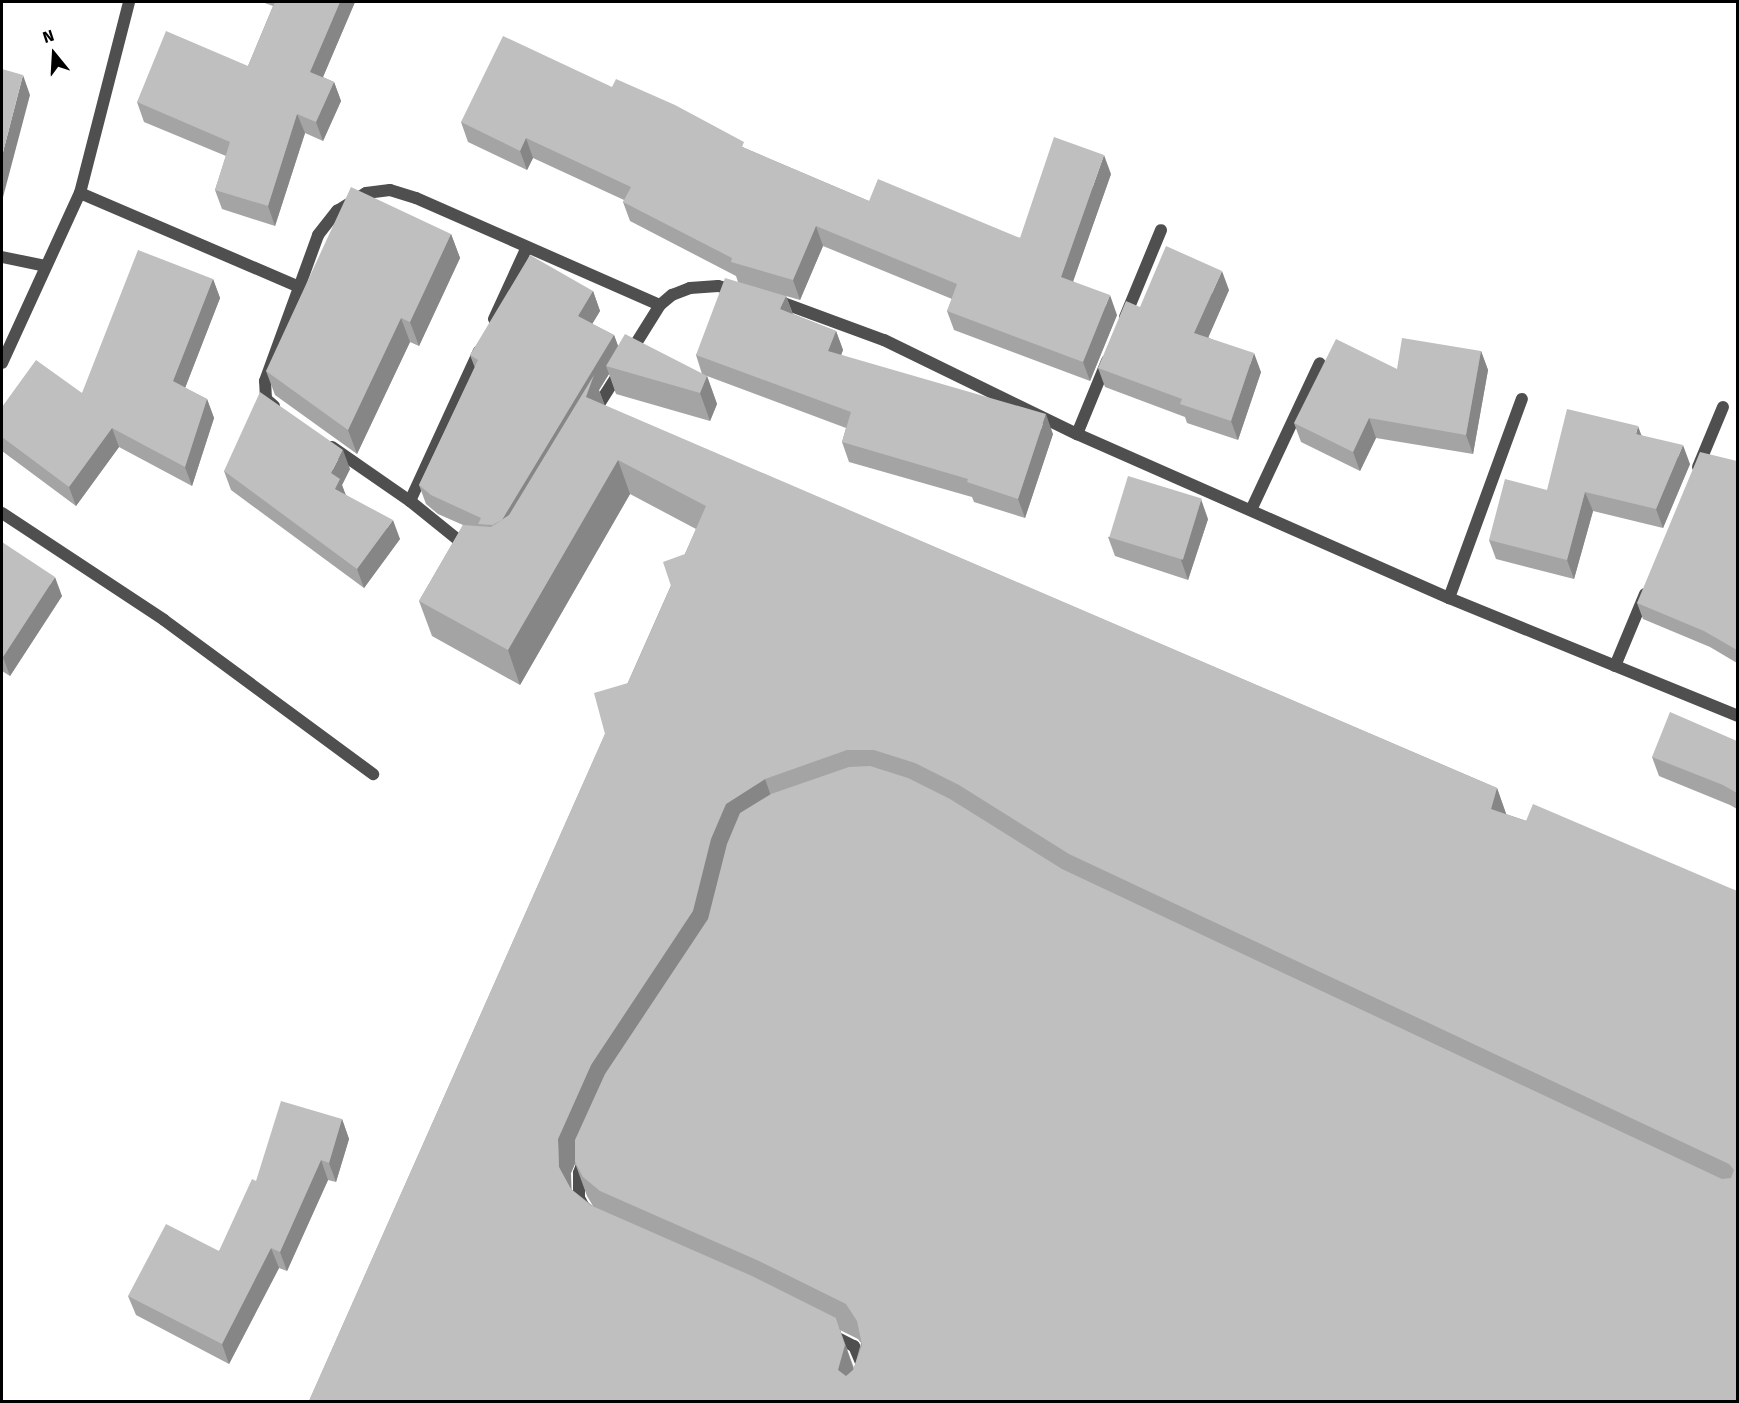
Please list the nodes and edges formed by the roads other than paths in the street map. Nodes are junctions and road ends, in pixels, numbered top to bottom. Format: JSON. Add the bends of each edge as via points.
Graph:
{"nodes":[{"id":1,"x":129,"y":2,"type":"edge"},
{"id":2,"x":80,"y":193,"type":"junction"},
{"id":3,"x":1161,"y":230,"type":"dead end"},
{"id":4,"x":526,"y":249,"type":"junction"},
{"id":5,"x":2,"y":257,"type":"edge"},
{"id":6,"x":45,"y":266,"type":"junction"},
{"id":7,"x":297,"y":286,"type":"junction"},
{"id":8,"x":660,"y":305,"type":"junction"},
{"id":9,"x":1121,"y":327,"type":"edge"},
{"id":10,"x":1112,"y":348,"type":"edge"},
{"id":11,"x":2,"y":363,"type":"edge"},
{"id":12,"x":1320,"y":363,"type":"dead end"},
{"id":13,"x":1522,"y":399,"type":"dead end"},
{"id":14,"x":1723,"y":407,"type":"dead end"},
{"id":15,"x":282,"y":412,"type":"edge"},
{"id":16,"x":589,"y":420,"type":"edge"},
{"id":17,"x":1077,"y":434,"type":"junction"},
{"id":18,"x":324,"y":442,"type":"edge"},
{"id":19,"x":1692,"y":483,"type":"edge"},
{"id":20,"x":410,"y":501,"type":"junction"},
{"id":21,"x":1251,"y":510,"type":"junction"},
{"id":22,"x":2,"y":513,"type":"edge"},
{"id":23,"x":477,"y":551,"type":"edge"},
{"id":24,"x":1651,"y":580,"type":"edge"},
{"id":25,"x":1449,"y":598,"type":"junction"},
{"id":26,"x":1615,"y":666,"type":"junction"},
{"id":27,"x":1737,"y":716,"type":"edge"},
{"id":28,"x":373,"y":774,"type":"dead end"},
{"id":29,"x":588,"y":1146,"type":"edge"},
{"id":30,"x":595,"y":1222,"type":"edge"},
{"id":31,"x":816,"y":1327,"type":"edge"},
{"id":32,"x":866,"y":1380,"type":"edge"}],
"edges":[{"from":1,"to":2,"type":"street"},
{"from":2,"to":6,"type":"street"},
{"from":2,"to":7,"type":"street"},
{"from":3,"to":9,"type":"street"},
{"from":4,"to":7,"type":"street","via":[[416,198],[390,190],[366,193],[337,211],[318,235]]},
{"from":4,"to":8,"type":"street"},
{"from":4,"to":20,"type":"street"},
{"from":5,"to":6,"type":"street"},
{"from":6,"to":11,"type":"street"},
{"from":7,"to":15,"type":"street","via":[[264,386],[266,399]]},
{"from":8,"to":16,"type":"street"},
{"from":8,"to":17,"type":"street","via":[[690,288],[718,286],[757,294],[884,340]]},
{"from":10,"to":17,"type":"street"},
{"from":12,"to":21,"type":"street"},
{"from":13,"to":25,"type":"street"},
{"from":14,"to":19,"type":"street"},
{"from":17,"to":21,"type":"street"},
{"from":18,"to":20,"type":"street"},
{"from":20,"to":23,"type":"street","via":[[459,543]]},
{"from":21,"to":25,"type":"street"},
{"from":22,"to":28,"type":"street","via":[[164,620]]},
{"from":24,"to":26,"type":"street"},
{"from":25,"to":26,"type":"street"},
{"from":26,"to":27,"type":"street"},
{"from":29,"to":30,"type":"street","via":[[579,1173],[579,1198]]},
{"from":31,"to":32,"type":"street","via":[[854,1346],[862,1357]]}]}
